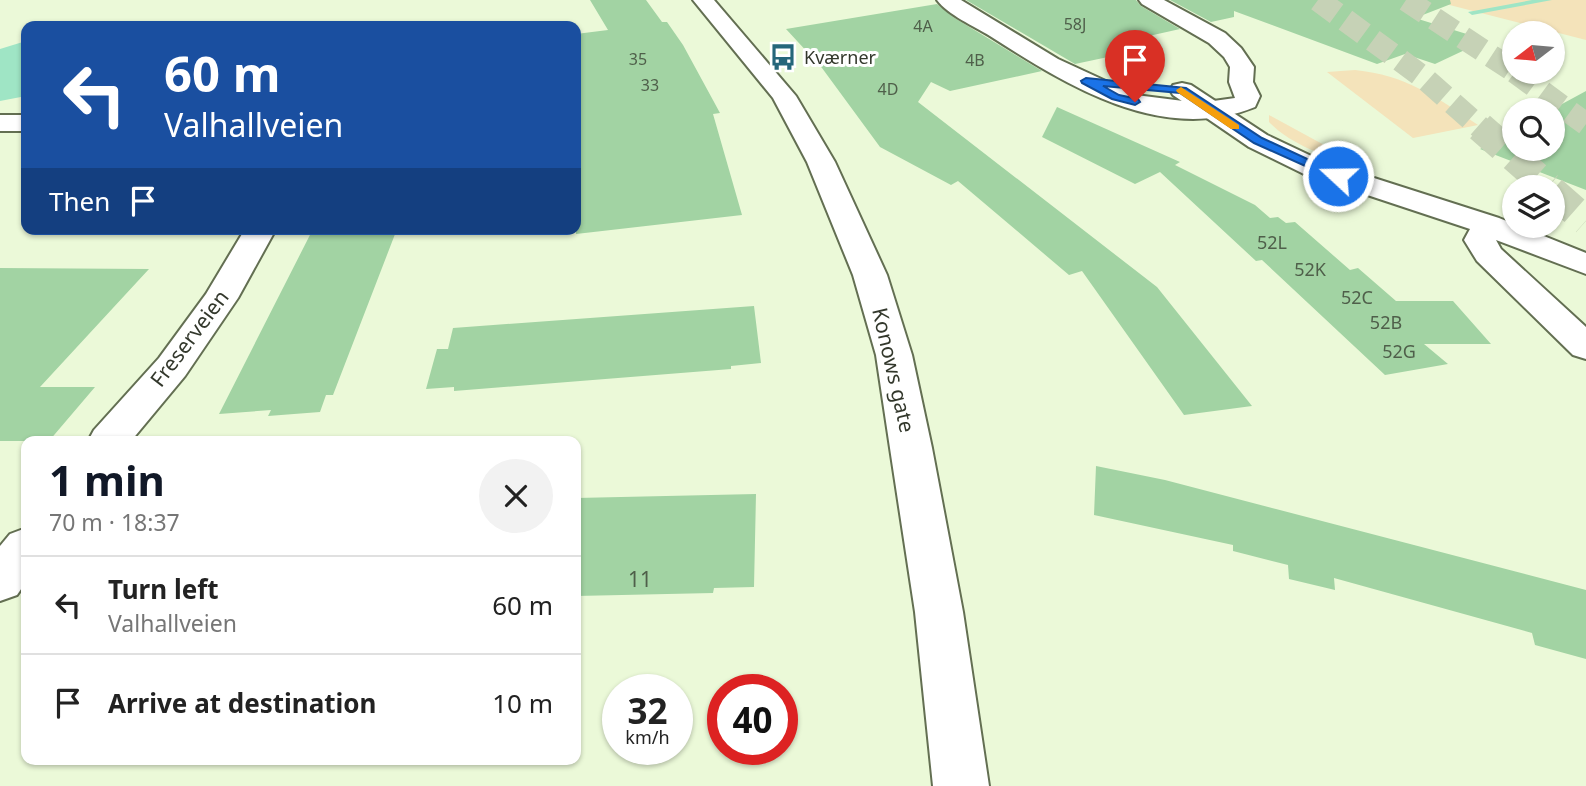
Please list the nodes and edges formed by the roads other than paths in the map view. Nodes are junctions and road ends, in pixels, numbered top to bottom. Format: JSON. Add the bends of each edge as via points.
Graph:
{"nodes":[{"id":1,"x":703,"y":0,"type":"edge"},
{"id":2,"x":947,"y":0,"type":"edge"},
{"id":3,"x":1149,"y":0,"type":"edge"},
{"id":4,"x":1086,"y":81,"type":"junction"},
{"id":5,"x":1241,"y":82,"type":"junction"},
{"id":6,"x":1182,"y":90,"type":"junction"},
{"id":7,"x":1209,"y":110,"type":"junction"},
{"id":8,"x":0,"y":123,"type":"edge"},
{"id":9,"x":21,"y":123,"type":"edge"},
{"id":10,"x":1488,"y":225,"type":"junction"},
{"id":11,"x":258,"y":235,"type":"edge"},
{"id":12,"x":1586,"y":247,"type":"edge"},
{"id":13,"x":1586,"y":264,"type":"edge"},
{"id":14,"x":1586,"y":347,"type":"edge"},
{"id":15,"x":112,"y":436,"type":"edge"},
{"id":16,"x":21,"y":554,"type":"edge"},
{"id":17,"x":0,"y":581,"type":"edge"},
{"id":18,"x":961,"y":786,"type":"edge"}],
"edges":[{"from":1,"to":18,"type":"main road","name":"Konows gate","via":[[784,96],[831,183],[870,275],[894,355],[911,448],[939,611]]},
{"from":2,"to":4,"type":"main road"},
{"from":3,"to":5,"type":"main road","via":[[1217,38],[1242,67]]},
{"from":4,"to":6,"type":"main road"},
{"from":4,"to":7,"type":"main road","via":[[1125,99]]},
{"from":5,"to":6,"type":"main road"},
{"from":5,"to":7,"type":"main road","via":[[1248,96],[1245,102]]},
{"from":6,"to":7,"type":"main road"},
{"from":7,"to":10,"type":"main road","via":[[1314,168]]},
{"from":8,"to":9,"type":"main road"},
{"from":10,"to":12,"type":"main road"},
{"from":10,"to":13,"type":"main road"},
{"from":10,"to":14,"type":"main road","via":[[1480,240],[1488,254]]},
{"from":11,"to":15,"type":"main road","name":"Freserveien","via":[[221,298],[172,367]]},
{"from":16,"to":17,"type":"main road"}]}
